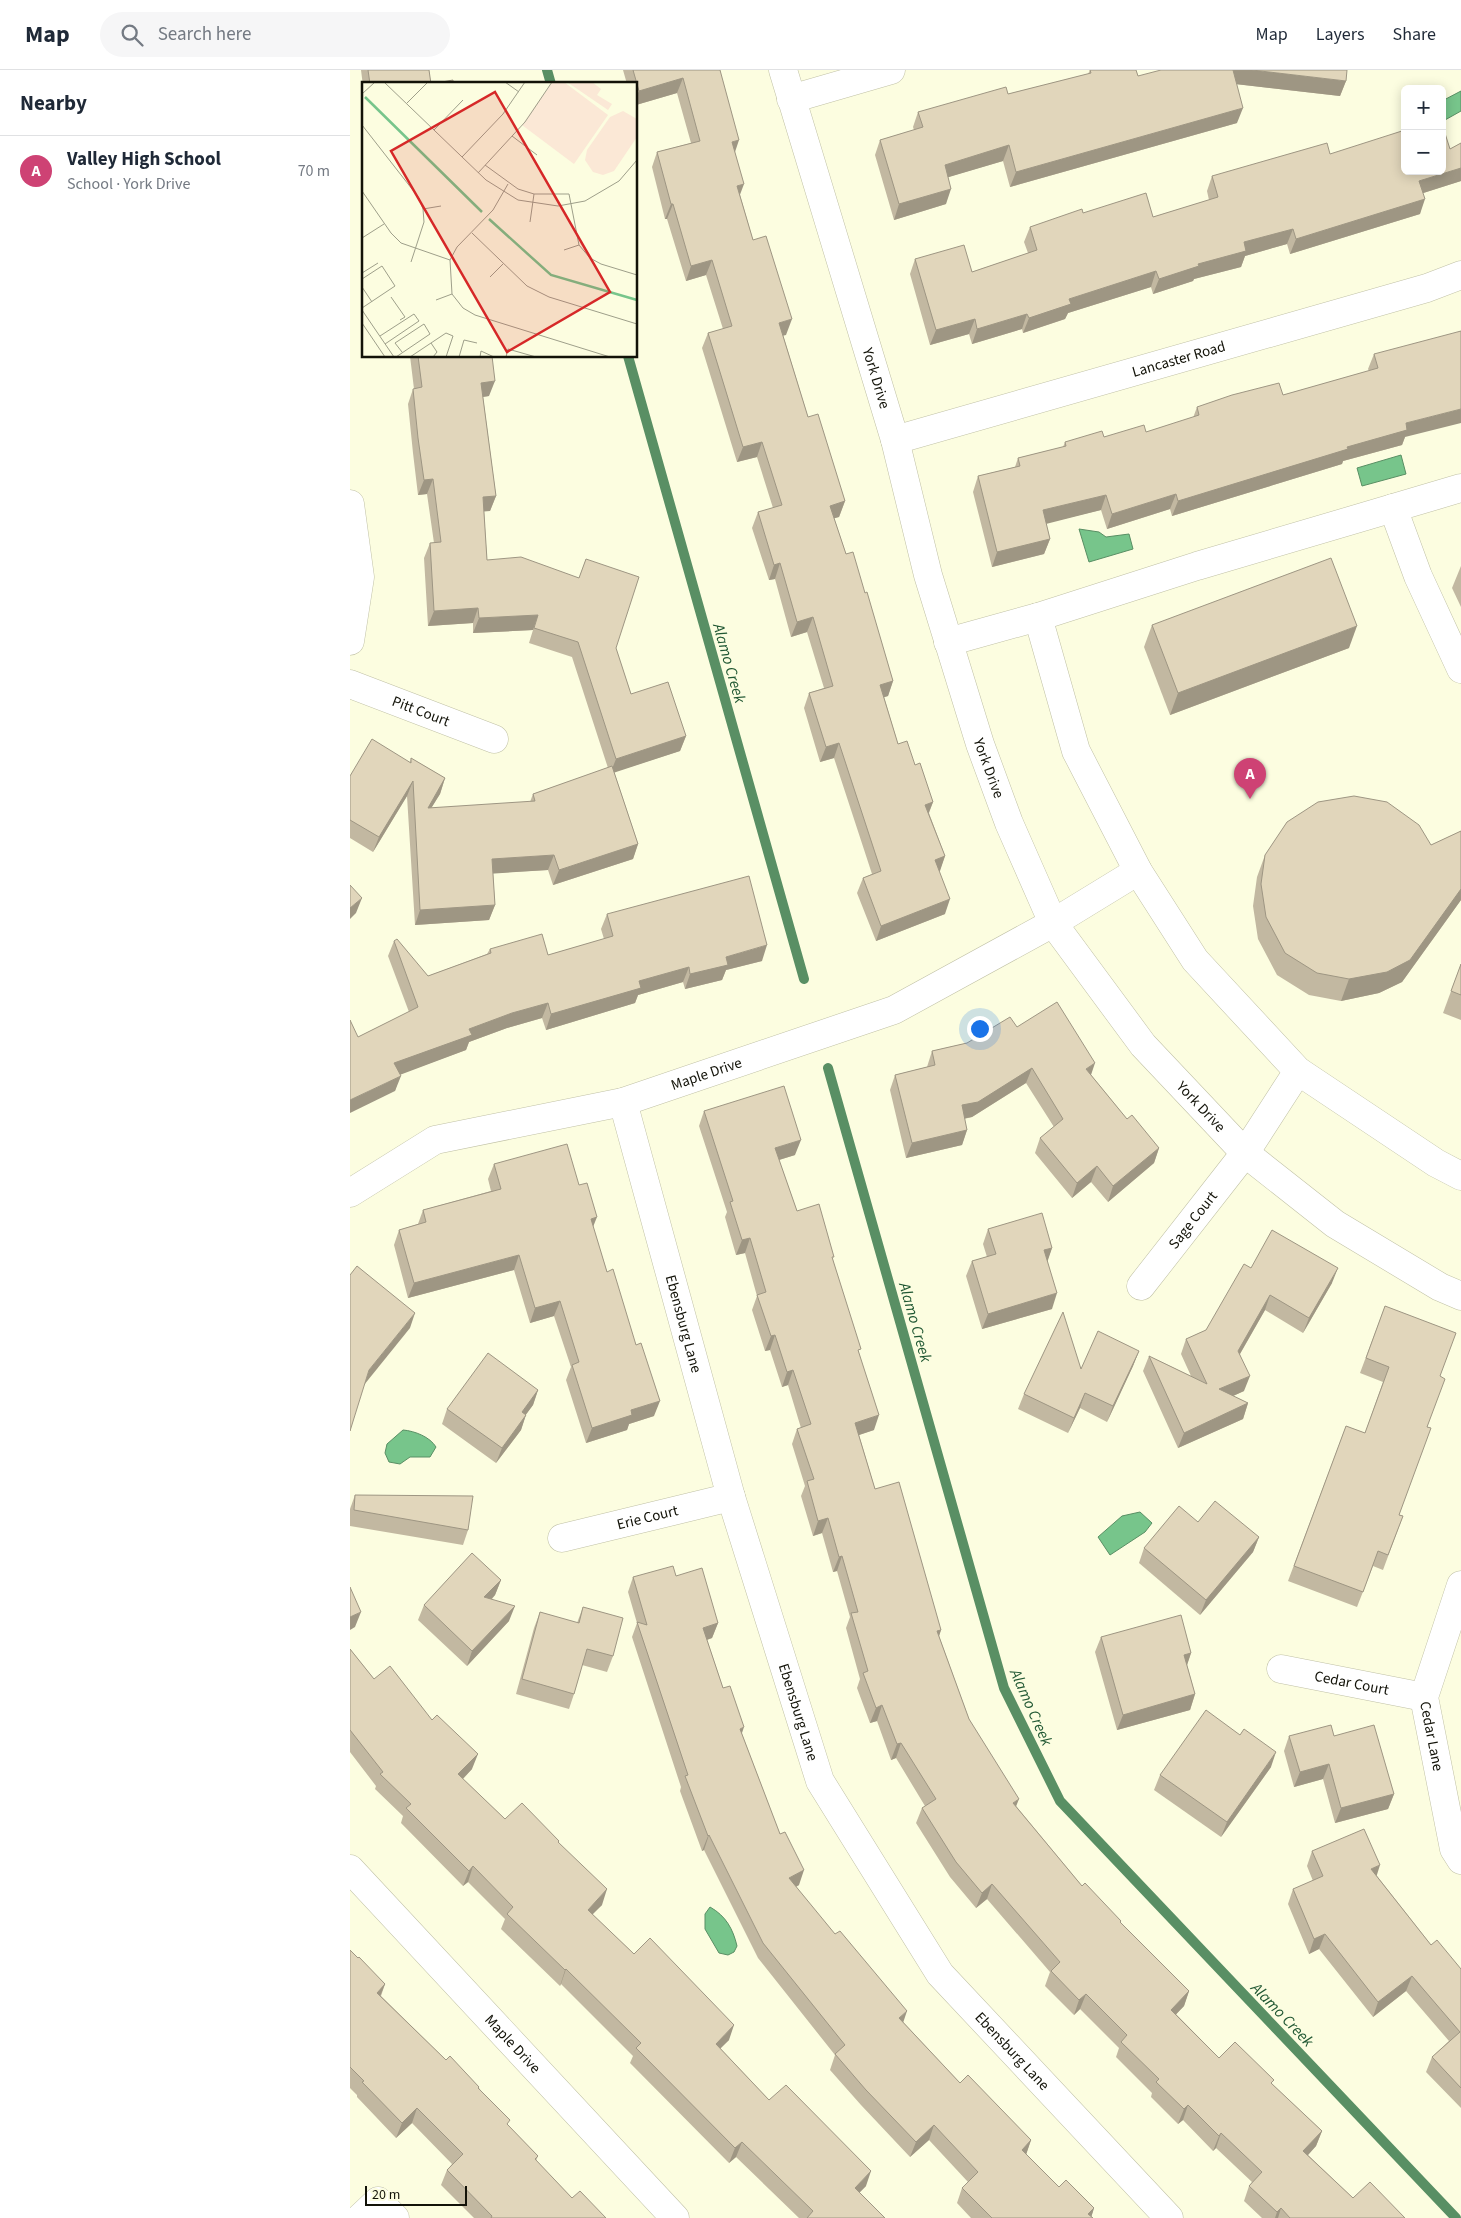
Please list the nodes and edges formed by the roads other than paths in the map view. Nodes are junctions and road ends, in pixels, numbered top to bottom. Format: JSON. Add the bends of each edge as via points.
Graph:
{"nodes":[{"id":1,"x":783,"y":70,"type":"edge"},
{"id":2,"x":890,"y":70,"type":"edge"},
{"id":3,"x":791,"y":99,"type":"junction"},
{"id":4,"x":1461,"y":275,"type":"edge"},
{"id":5,"x":895,"y":440,"type":"junction"},
{"id":6,"x":1461,"y":488,"type":"edge"},
{"id":7,"x":350,"y":504,"type":"edge"},
{"id":8,"x":1393,"y":508,"type":"junction"},
{"id":9,"x":1038,"y":617,"type":"junction"},
{"id":10,"x":350,"y":640,"type":"edge"},
{"id":11,"x":948,"y":642,"type":"junction"},
{"id":12,"x":1461,"y":669,"type":"edge"},
{"id":13,"x":350,"y":684,"type":"edge"},
{"id":14,"x":494,"y":739,"type":"dead end"},
{"id":15,"x":1138,"y":871,"type":"junction"},
{"id":16,"x":1053,"y":923,"type":"junction"},
{"id":17,"x":1298,"y":1071,"type":"junction"},
{"id":18,"x":623,"y":1102,"type":"junction"},
{"id":19,"x":1245,"y":1153,"type":"junction"},
{"id":20,"x":1461,"y":1176,"type":"edge"},
{"id":21,"x":350,"y":1194,"type":"edge"},
{"id":22,"x":1141,"y":1286,"type":"dead end"},
{"id":23,"x":1461,"y":1296,"type":"edge"},
{"id":24,"x":731,"y":1497,"type":"junction"},
{"id":25,"x":562,"y":1538,"type":"dead end"},
{"id":26,"x":1461,"y":1584,"type":"edge"},
{"id":27,"x":1282,"y":1669,"type":"dead end"},
{"id":28,"x":1424,"y":1696,"type":"junction"},
{"id":29,"x":1461,"y":1860,"type":"edge"},
{"id":30,"x":350,"y":1869,"type":"edge"},
{"id":31,"x":360,"y":2218,"type":"edge"},
{"id":32,"x":395,"y":2218,"type":"edge"},
{"id":33,"x":674,"y":2218,"type":"edge"},
{"id":34,"x":1169,"y":2218,"type":"edge"}],
"edges":[{"from":1,"to":3,"type":"street","name":"York Drive"},
{"from":2,"to":3,"type":"street"},
{"from":3,"to":5,"type":"street","name":"York Drive"},
{"from":4,"to":5,"type":"street","name":"Lancaster Road"},
{"from":5,"to":11,"type":"street","name":"York Drive"},
{"from":6,"to":8,"type":"street"},
{"from":7,"to":10,"type":"street","via":[[360,577]]},
{"from":8,"to":9,"type":"street"},
{"from":8,"to":12,"type":"street","via":[[1418,576]]},
{"from":9,"to":11,"type":"street"},
{"from":9,"to":15,"type":"street","via":[[1076,751]]},
{"from":11,"to":16,"type":"street","name":"York Drive","via":[[1009,823]]},
{"from":13,"to":14,"type":"street","name":"Pitt Court"},
{"from":15,"to":16,"type":"street","name":"Maple Drive"},
{"from":15,"to":17,"type":"street","via":[[1194,960]]},
{"from":16,"to":18,"type":"street","name":"Maple Drive","via":[[894,1010]]},
{"from":16,"to":19,"type":"street","name":"York Drive","via":[[1143,1045]]},
{"from":17,"to":19,"type":"street","name":"Sage Court"},
{"from":17,"to":20,"type":"street","via":[[1436,1163]]},
{"from":18,"to":21,"type":"street","name":"Maple Drive","via":[[435,1140]]},
{"from":18,"to":24,"type":"street","name":"Ebensburg Lane"},
{"from":19,"to":22,"type":"street","name":"Sage Court"},
{"from":19,"to":23,"type":"street","name":"York Drive","via":[[1335,1224],[1440,1287]]},
{"from":24,"to":25,"type":"street","name":"Erie Court"},
{"from":24,"to":34,"type":"street","name":"Ebensburg Lane","via":[[825,1789],[940,1974]]},
{"from":26,"to":28,"type":"street","name":"Cedar Lane"},
{"from":27,"to":28,"type":"street","name":"Cedar Court"},
{"from":28,"to":29,"type":"street","name":"Cedar Lane","via":[[1454,1849]]},
{"from":30,"to":33,"type":"street","name":"Maple Drive"},
{"from":31,"to":32,"type":"street","via":[[378,2201]]}]}
